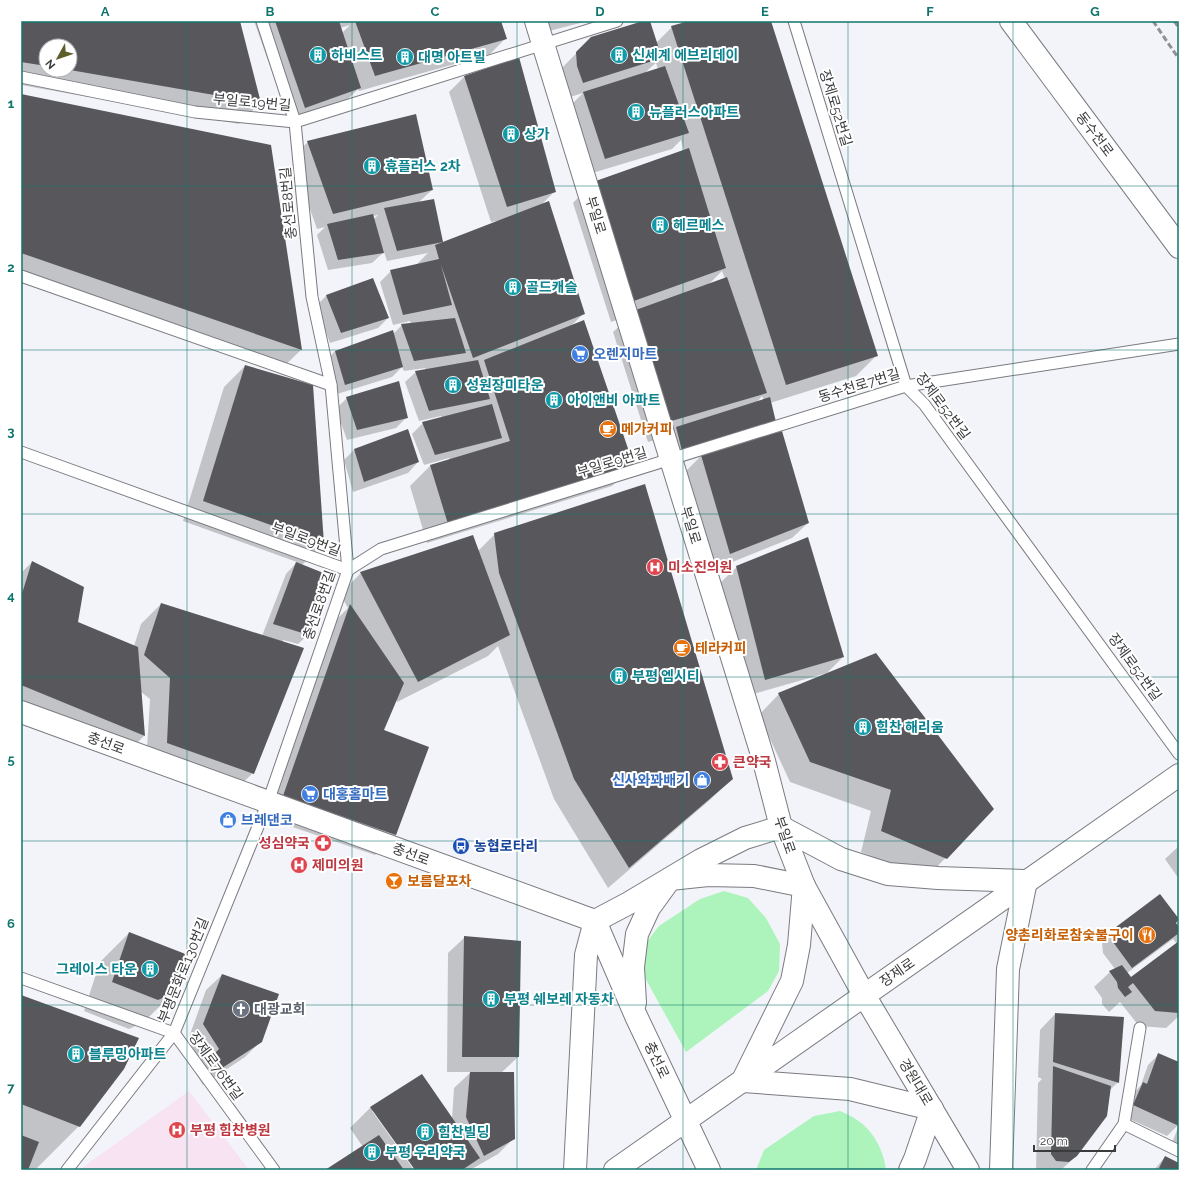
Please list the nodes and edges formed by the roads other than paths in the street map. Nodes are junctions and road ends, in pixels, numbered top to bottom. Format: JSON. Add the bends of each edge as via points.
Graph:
{"nodes":[{"id":1,"x":262,"y":21,"type":"edge"},
{"id":2,"x":536,"y":21,"type":"edge"},
{"id":3,"x":617,"y":21,"type":"edge"},
{"id":4,"x":794,"y":21,"type":"edge"},
{"id":5,"x":1011,"y":21,"type":"edge"},
{"id":6,"x":543,"y":44,"type":"junction"},
{"id":7,"x":21,"y":77,"type":"edge"},
{"id":8,"x":295,"y":122,"type":"junction"},
{"id":9,"x":1179,"y":246,"type":"edge"},
{"id":10,"x":21,"y":276,"type":"edge"},
{"id":11,"x":1179,"y":344,"type":"edge"},
{"id":12,"x":331,"y":385,"type":"junction"},
{"id":13,"x":906,"y":386,"type":"junction"},
{"id":14,"x":21,"y":452,"type":"edge"},
{"id":15,"x":671,"y":459,"type":"junction"},
{"id":16,"x":348,"y":570,"type":"junction"},
{"id":17,"x":21,"y":712,"type":"edge"},
{"id":18,"x":1179,"y":754,"type":"edge"},
{"id":19,"x":1179,"y":775,"type":"edge"},
{"id":20,"x":268,"y":802,"type":"junction"},
{"id":21,"x":781,"y":827,"type":"junction"},
{"id":22,"x":670,"y":879,"type":"junction"},
{"id":23,"x":1026,"y":881,"type":"junction"},
{"id":24,"x":804,"y":886,"type":"junction"},
{"id":25,"x":595,"y":921,"type":"junction"},
{"id":26,"x":21,"y":978,"type":"edge"},
{"id":27,"x":864,"y":995,"type":"junction"},
{"id":28,"x":636,"y":1016,"type":"junction"},
{"id":29,"x":1140,"y":1028,"type":"dead end"},
{"id":30,"x":174,"y":1033,"type":"junction"},
{"id":31,"x":743,"y":1081,"type":"junction"},
{"id":32,"x":932,"y":1109,"type":"junction"},
{"id":33,"x":685,"y":1121,"type":"junction"},
{"id":34,"x":1124,"y":1124,"type":"junction"},
{"id":35,"x":1179,"y":1151,"type":"edge"},
{"id":36,"x":67,"y":1170,"type":"edge"},
{"id":37,"x":274,"y":1170,"type":"edge"},
{"id":38,"x":575,"y":1170,"type":"edge"},
{"id":39,"x":615,"y":1170,"type":"edge"},
{"id":40,"x":709,"y":1170,"type":"edge"},
{"id":41,"x":910,"y":1170,"type":"edge"},
{"id":42,"x":968,"y":1170,"type":"edge"},
{"id":43,"x":1001,"y":1170,"type":"edge"},
{"id":44,"x":1092,"y":1170,"type":"edge"}],
"edges":[{"from":1,"to":8,"type":"lane","name":"충선로8번길"},
{"from":2,"to":6,"type":"street","name":"부일로"},
{"from":3,"to":6,"type":"lane"},
{"from":4,"to":13,"type":"lane","name":"장제로52번길"},
{"from":5,"to":9,"type":"street","name":"동수천로"},
{"from":6,"to":8,"type":"lane","name":"부일로19번길"},
{"from":6,"to":15,"type":"street","name":"부일로"},
{"from":7,"to":8,"type":"lane","name":"부일로19번길","via":[[195,112]]},
{"from":8,"to":12,"type":"lane","name":"충선로8번길","via":[[312,297]]},
{"from":10,"to":12,"type":"lane"},
{"from":11,"to":13,"type":"lane","name":"동수천로7번길"},
{"from":12,"to":16,"type":"lane","name":"충선로8번길"},
{"from":13,"to":15,"type":"lane","name":"동수천로7번길"},
{"from":13,"to":18,"type":"lane","name":"장제로52번길","via":[[924,404]]},
{"from":14,"to":16,"type":"lane","name":"부일로9번길"},
{"from":15,"to":16,"type":"lane","name":"부일로9번길","via":[[381,549]]},
{"from":15,"to":21,"type":"street","name":"부일로","via":[[764,761]]},
{"from":16,"to":20,"type":"lane","name":"충선로8번길"},
{"from":17,"to":20,"type":"street","name":"충선로"},
{"from":19,"to":23,"type":"street","name":"장제로"},
{"from":20,"to":25,"type":"street","name":"충선로"},
{"from":20,"to":30,"type":"lane","name":"부평문화로130번길"},
{"from":21,"to":22,"type":"street","via":[[745,838]]},
{"from":21,"to":23,"type":"street","via":[[840,859],[888,874]]},
{"from":21,"to":24,"type":"street","name":"부일로"},
{"from":22,"to":24,"type":"street","via":[[708,875],[754,876]]},
{"from":22,"to":25,"type":"street"},
{"from":22,"to":28,"type":"street","via":[[649,908],[637,934],[633,967]]},
{"from":23,"to":27,"type":"street","name":"장제로"},
{"from":23,"to":43,"type":"street","via":[[1008,969]]},
{"from":24,"to":27,"type":"street","name":"부일로"},
{"from":24,"to":31,"type":"street","via":[[799,945],[792,980]]},
{"from":25,"to":28,"type":"street","name":"충선로"},
{"from":25,"to":38,"type":"street","via":[[586,956]]},
{"from":26,"to":30,"type":"lane","name":"장제로76번길"},
{"from":27,"to":31,"type":"street","name":"장제로"},
{"from":27,"to":32,"type":"street","name":"경원대로"},
{"from":28,"to":33,"type":"street","name":"충선로"},
{"from":29,"to":34,"type":"lane"},
{"from":30,"to":36,"type":"lane","name":"부평문화로130번길"},
{"from":30,"to":37,"type":"lane","name":"장제로76번길"},
{"from":31,"to":32,"type":"street","via":[[850,1089]]},
{"from":31,"to":33,"type":"street","name":"장제로"},
{"from":32,"to":41,"type":"street"},
{"from":32,"to":42,"type":"street","name":"경원대로"},
{"from":33,"to":39,"type":"street","name":"장제로"},
{"from":33,"to":40,"type":"street","name":"충선로"},
{"from":34,"to":35,"type":"lane"},
{"from":34,"to":44,"type":"lane"}]}
